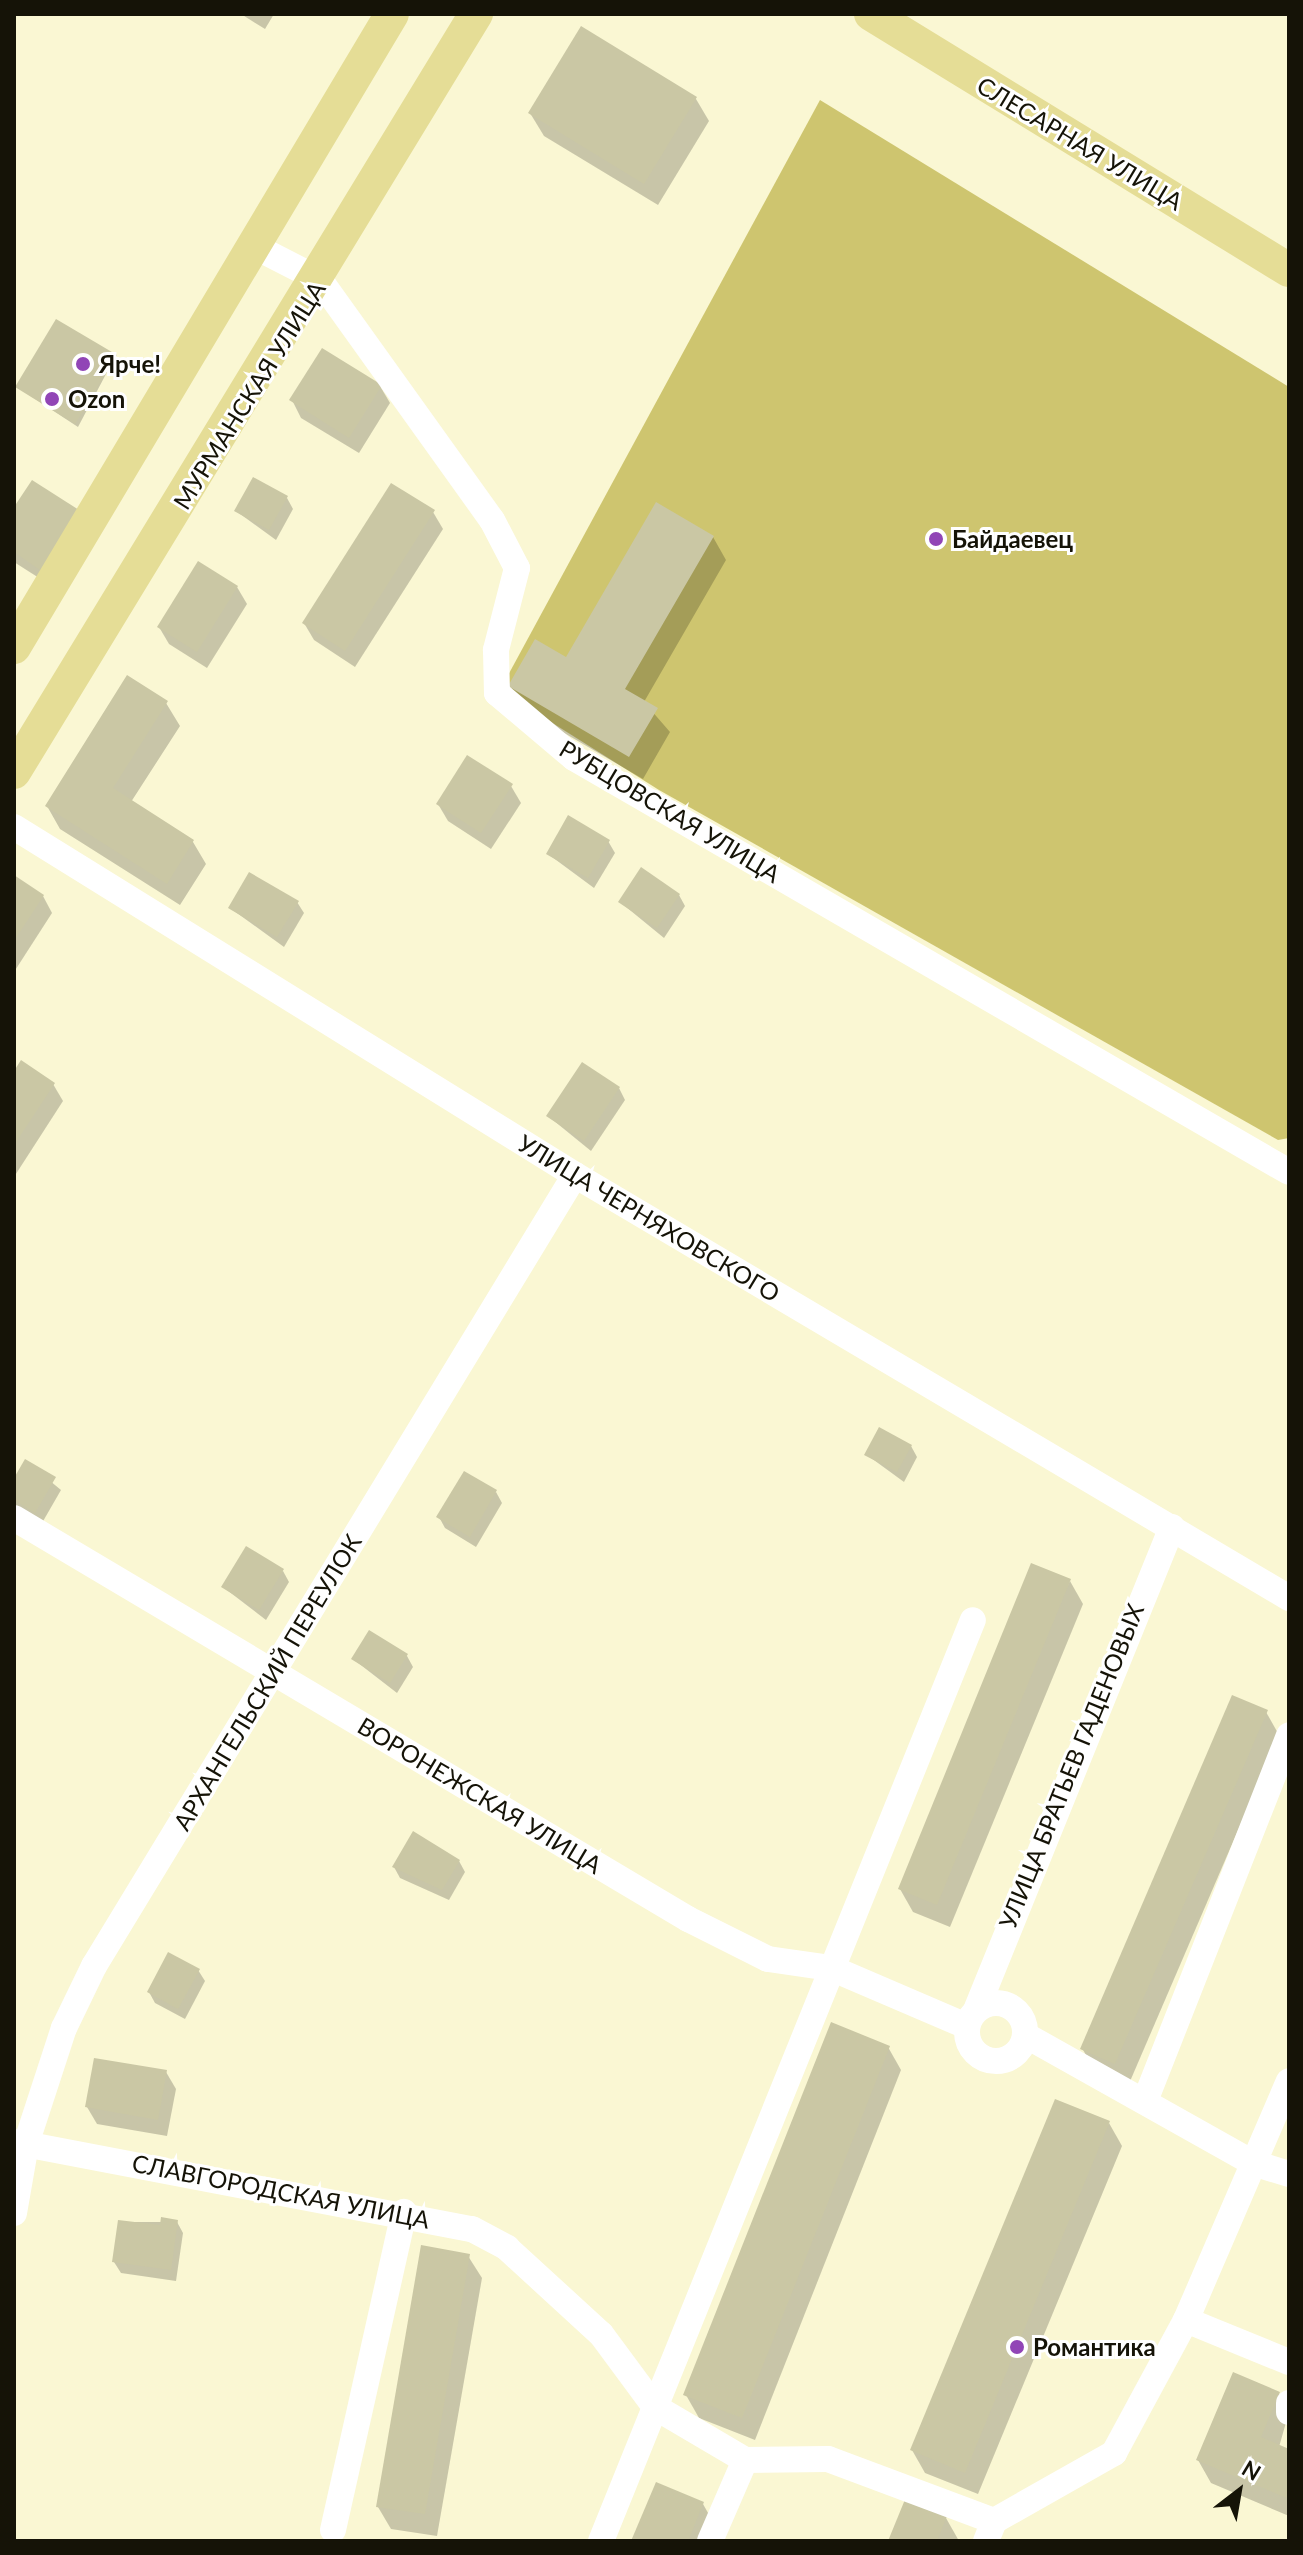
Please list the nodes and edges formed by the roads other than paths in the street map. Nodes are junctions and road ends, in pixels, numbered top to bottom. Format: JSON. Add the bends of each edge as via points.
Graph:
{"nodes":[{"id":1,"x":392,"y":14,"type":"edge"},
{"id":2,"x":476,"y":14,"type":"edge"},
{"id":3,"x":871,"y":14,"type":"edge"},
{"id":4,"x":252,"y":245,"type":"junction"},
{"id":5,"x":1289,"y":270,"type":"edge"},
{"id":6,"x":320,"y":280,"type":"junction"},
{"id":7,"x":14,"y":647,"type":"edge"},
{"id":8,"x":14,"y":772,"type":"edge"},
{"id":9,"x":14,"y":827,"type":"edge"},
{"id":10,"x":1289,"y":1172,"type":"edge"},
{"id":11,"x":575,"y":1175,"type":"junction"},
{"id":12,"x":14,"y":1518,"type":"edge"},
{"id":13,"x":1172,"y":1527,"type":"junction"},
{"id":14,"x":1289,"y":1598,"type":"edge"},
{"id":15,"x":973,"y":1620,"type":"dead end"},
{"id":16,"x":273,"y":1671,"type":"junction"},
{"id":17,"x":1289,"y":1735,"type":"edge"},
{"id":18,"x":831,"y":1968,"type":"junction"},
{"id":19,"x":971,"y":2017,"type":"junction"},
{"id":20,"x":1025,"y":2035,"type":"junction"},
{"id":21,"x":1289,"y":2081,"type":"edge"},
{"id":22,"x":1145,"y":2101,"type":"junction"},
{"id":23,"x":20,"y":2143,"type":"edge"},
{"id":24,"x":1253,"y":2163,"type":"junction"},
{"id":25,"x":1289,"y":2174,"type":"edge"},
{"id":26,"x":404,"y":2212,"type":"junction"},
{"id":27,"x":14,"y":2213,"type":"edge"},
{"id":28,"x":1186,"y":2320,"type":"junction"},
{"id":29,"x":1289,"y":2362,"type":"edge"},
{"id":30,"x":1289,"y":2403,"type":"edge"},
{"id":31,"x":655,"y":2407,"type":"junction"},
{"id":32,"x":1289,"y":2412,"type":"edge"},
{"id":33,"x":745,"y":2460,"type":"junction"},
{"id":34,"x":333,"y":2530,"type":"dead end"},
{"id":35,"x":990,"y":2531,"type":"edge"},
{"id":36,"x":601,"y":2541,"type":"edge"},
{"id":37,"x":710,"y":2541,"type":"edge"}],
"edges":[{"from":1,"to":4,"type":"main road"},
{"from":2,"to":6,"type":"main road","name":"МУРМАНСКАЯ УЛИЦА"},
{"from":3,"to":5,"type":"main road","name":"СЛЕСАРНАЯ УЛИЦА"},
{"from":4,"to":6,"type":"street","name":"РУБЦОВСКАЯ УЛИЦА"},
{"from":4,"to":7,"type":"main road"},
{"from":6,"to":8,"type":"main road","name":"МУРМАНСКАЯ УЛИЦА"},
{"from":6,"to":10,"type":"street","name":"РУБЦОВСКАЯ УЛИЦА","via":[[483,507],[517,568],[496,650],[497,693],[574,758]]},
{"from":9,"to":11,"type":"street","name":"УЛИЦА ЧЕРНЯХОВСКОГО"},
{"from":11,"to":13,"type":"street","name":"УЛИЦА ЧЕРНЯХОВСКОГО"},
{"from":11,"to":16,"type":"street","name":"АРХАНГЕЛЬСКИЙ ПЕРЕУЛОК"},
{"from":12,"to":16,"type":"street","name":"ВОРОНЕЖСКАЯ УЛИЦА"},
{"from":13,"to":14,"type":"street","name":"УЛИЦА ЧЕРНЯХОВСКОГО"},
{"from":13,"to":19,"type":"street","name":"УЛИЦА БРАТЬЕВ ГАДЕНОВЫХ"},
{"from":15,"to":18,"type":"street"},
{"from":16,"to":18,"type":"street","name":"ВОРОНЕЖСКАЯ УЛИЦА","via":[[688,1919],[768,1959]]},
{"from":16,"to":23,"type":"street","name":"АРХАНГЕЛЬСКИЙ ПЕРЕУЛОК","via":[[94,1966]]},
{"from":17,"to":22,"type":"street"},
{"from":18,"to":19,"type":"street","name":"ВОРОНЕЖСКАЯ УЛИЦА"},
{"from":18,"to":31,"type":"street"},
{"from":19,"to":20,"type":"street","name":"ВОРОНЕЖСКАЯ УЛИЦА","via":[[996,2001],[1015,2009]]},
{"from":19,"to":20,"type":"street","via":[[976,2055],[991,2061],[1020,2050]]},
{"from":20,"to":22,"type":"street","name":"ВОРОНЕЖСКАЯ УЛИЦА"},
{"from":21,"to":24,"type":"street"},
{"from":22,"to":24,"type":"street","name":"ВОРОНЕЖСКАЯ УЛИЦА"},
{"from":23,"to":26,"type":"street","name":"СЛАВГОРОДСКАЯ УЛИЦА"},
{"from":23,"to":27,"type":"street","name":"АРХАНГЕЛЬСКИЙ ПЕРЕУЛОК"},
{"from":24,"to":25,"type":"street","name":"ВОРОНЕЖСКАЯ УЛИЦА"},
{"from":24,"to":28,"type":"street"},
{"from":26,"to":31,"type":"street","name":"СЛАВГОРОДСКАЯ УЛИЦА","via":[[472,2229],[533,2273],[601,2334]]},
{"from":26,"to":34,"type":"street"},
{"from":28,"to":29,"type":"street"},
{"from":28,"to":35,"type":"street","via":[[1114,2453]]},
{"from":30,"to":32,"type":"street"},
{"from":31,"to":33,"type":"street"},
{"from":31,"to":36,"type":"street"},
{"from":33,"to":35,"type":"street","via":[[828,2459]]},
{"from":33,"to":37,"type":"street"}]}
